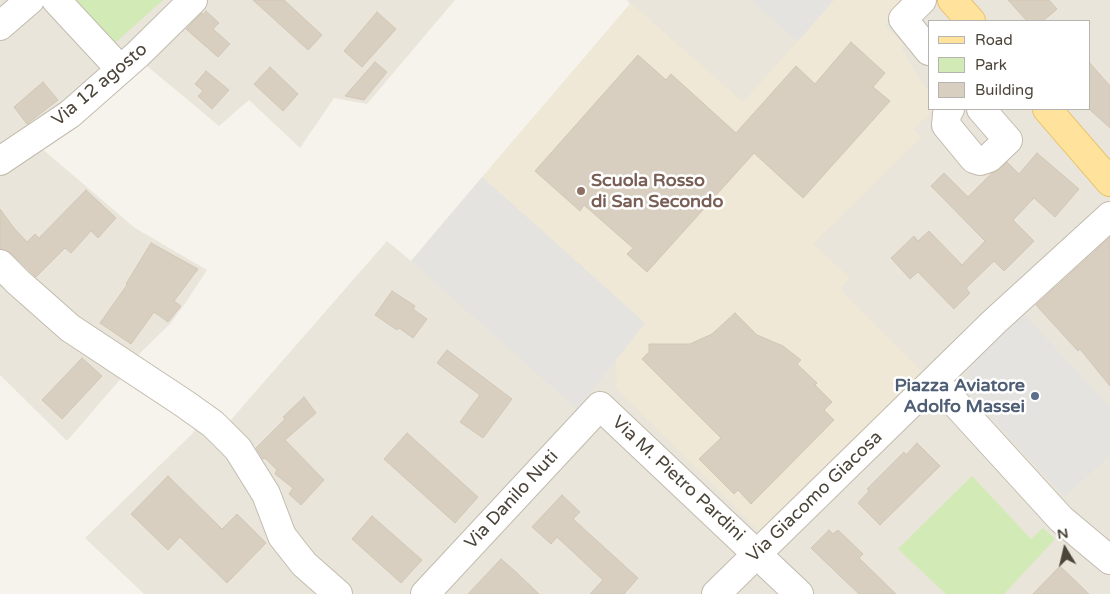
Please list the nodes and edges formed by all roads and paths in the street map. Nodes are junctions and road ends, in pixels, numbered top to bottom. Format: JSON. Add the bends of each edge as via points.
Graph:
{"nodes":[{"id":1,"x":30,"y":0,"type":"edge"},
{"id":2,"x":56,"y":0,"type":"edge"},
{"id":3,"x":193,"y":0,"type":"edge"},
{"id":4,"x":922,"y":0,"type":"edge"},
{"id":5,"x":952,"y":0,"type":"edge"},
{"id":6,"x":970,"y":20,"type":"edge"},
{"id":7,"x":0,"y":26,"type":"edge"},
{"id":8,"x":928,"y":50,"type":"edge"},
{"id":9,"x":120,"y":69,"type":"junction"},
{"id":10,"x":949,"y":110,"type":"edge"},
{"id":11,"x":982,"y":110,"type":"edge"},
{"id":12,"x":1049,"y":110,"type":"edge"},
{"id":13,"x":0,"y":161,"type":"edge"},
{"id":14,"x":1110,"y":182,"type":"edge"},
{"id":15,"x":1110,"y":216,"type":"edge"},
{"id":16,"x":0,"y":264,"type":"edge"},
{"id":17,"x":935,"y":381,"type":"junction"},
{"id":18,"x":600,"y":406,"type":"joint"},
{"id":19,"x":756,"y":554,"type":"junction"},
{"id":20,"x":1110,"y":560,"type":"edge"},
{"id":21,"x":338,"y":594,"type":"edge"},
{"id":22,"x":424,"y":594,"type":"edge"},
{"id":23,"x":716,"y":594,"type":"edge"},
{"id":24,"x":799,"y":594,"type":"edge"}],
"edges":[{"from":1,"to":7,"type":"street"},
{"from":2,"to":9,"type":"street"},
{"from":3,"to":9,"type":"street","name":"Via 12 agosto"},
{"from":4,"to":8,"type":"street","via":[[903,19]]},
{"from":5,"to":6,"type":"main road"},
{"from":9,"to":13,"type":"street","name":"Via 12 agosto","via":[[70,114]]},
{"from":10,"to":11,"type":"street","via":[[946,125],[974,159],[980,161],[989,158],[1008,140]]},
{"from":12,"to":14,"type":"main road"},
{"from":15,"to":17,"type":"street","name":"Via Giacomo Giacosa"},
{"from":16,"to":21,"type":"street","via":[[70,328],[213,424],[238,449],[266,494],[282,536],[304,564]]},
{"from":17,"to":19,"type":"street","name":"Via Giacomo Giacosa"},
{"from":17,"to":20,"type":"street","via":[[1061,519]]},
{"from":18,"to":19,"type":"street","name":"Via M. Pietro Pardini"},
{"from":18,"to":22,"type":"street","name":"Via Danilo Nuti"},
{"from":19,"to":23,"type":"street","name":"Via Giacomo Giacosa"},
{"from":19,"to":24,"type":"street","name":"Via M. Pietro Pardini"}]}
